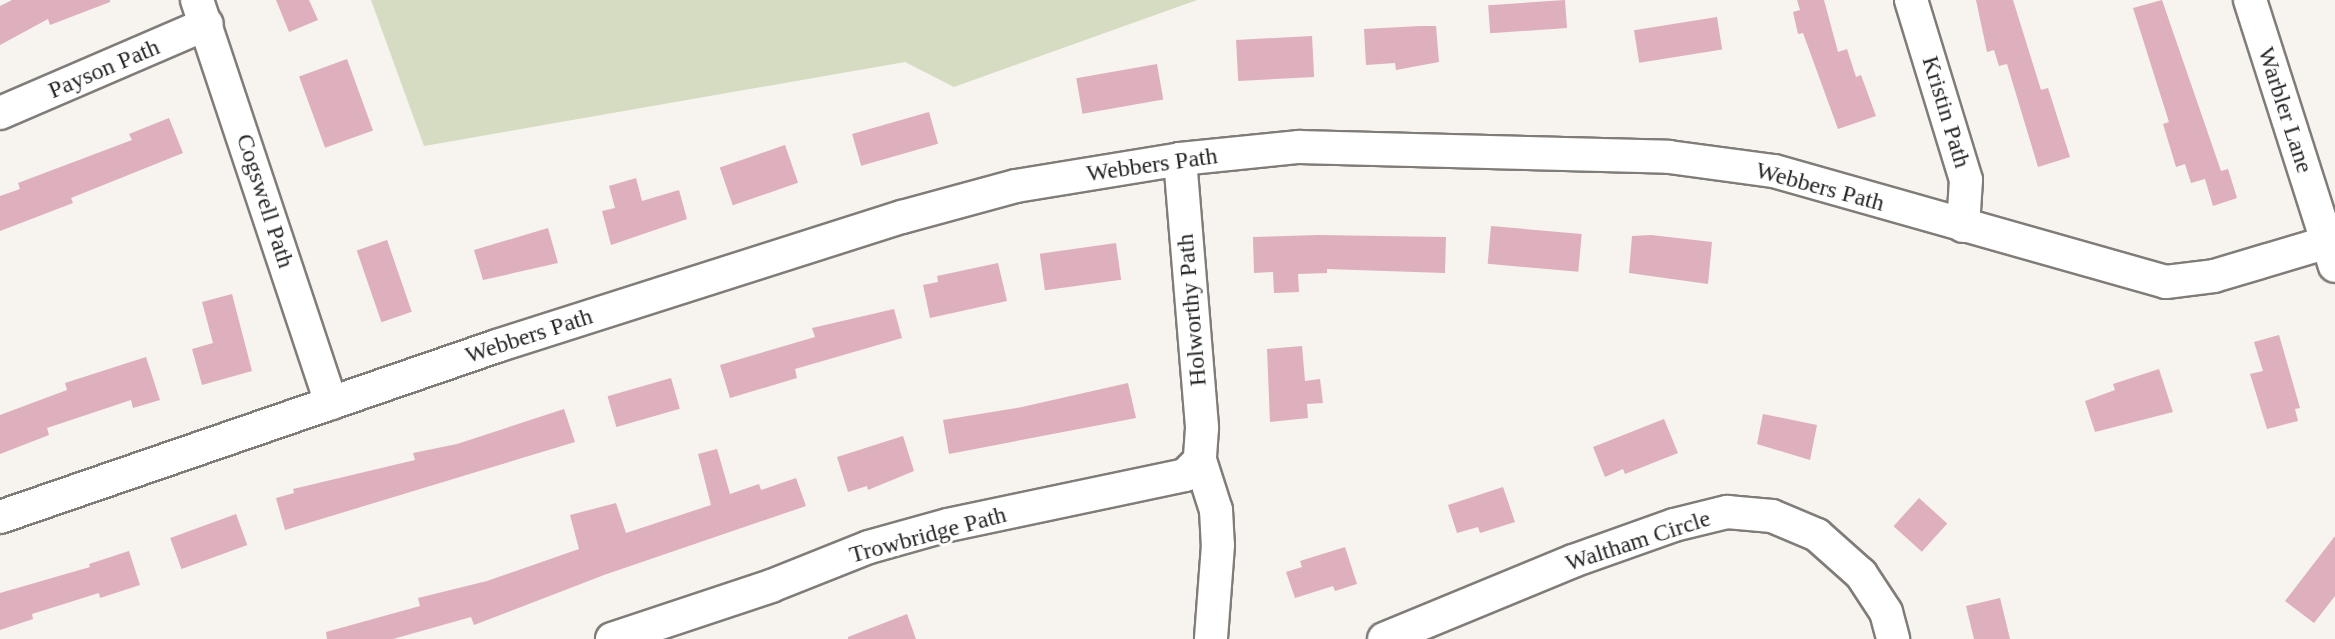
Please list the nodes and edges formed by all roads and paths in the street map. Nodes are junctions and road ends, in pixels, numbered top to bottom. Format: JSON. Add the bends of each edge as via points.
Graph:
{"nodes":[{"id":1,"x":1911,"y":0,"type":"edge"},
{"id":2,"x":2250,"y":0,"type":"edge"},
{"id":3,"x":202,"y":12,"type":"edge"},
{"id":4,"x":0,"y":113,"type":"edge"},
{"id":5,"x":1180,"y":159,"type":"junction"},
{"id":6,"x":1963,"y":226,"type":"junction"},
{"id":7,"x":2332,"y":249,"type":"edge"},
{"id":8,"x":331,"y":403,"type":"junction"},
{"id":9,"x":1200,"y":460,"type":"junction"},
{"id":10,"x":0,"y":517,"type":"edge"},
{"id":11,"x":612,"y":639,"type":"edge"},
{"id":12,"x":1211,"y":639,"type":"edge"},
{"id":13,"x":1384,"y":639,"type":"edge"},
{"id":14,"x":1893,"y":639,"type":"edge"}],
"edges":[{"from":1,"to":6,"type":"street","name":"Kristin Path","via":[[1966,180]]},
{"from":2,"to":7,"type":"street","name":"Warbler Lane"},
{"from":3,"to":4,"type":"street","name":"Payson Path"},
{"from":3,"to":8,"type":"street","name":"Cogswell Path"},
{"from":5,"to":6,"type":"street","name":"Webbers Path","via":[[1299,147],[1669,157],[1774,171]]},
{"from":5,"to":8,"type":"street","name":"Webbers Path","via":[[1016,186],[902,217]]},
{"from":5,"to":9,"type":"street","name":"Holworthy Path","via":[[1202,428]]},
{"from":6,"to":7,"type":"street","name":"Webbers Path","via":[[2166,282],[2204,279]]},
{"from":8,"to":10,"type":"street","name":"Webbers Path"},
{"from":9,"to":11,"type":"street","name":"Trowbridge Path","via":[[1185,475],[869,547]]},
{"from":9,"to":12,"type":"street","name":"Holworthy Path","via":[[1216,510]]},
{"from":13,"to":14,"type":"street","name":"Waltham Circle","via":[[1573,561],[1727,512],[1772,516],[1817,535],[1861,574],[1886,612]]}]}
